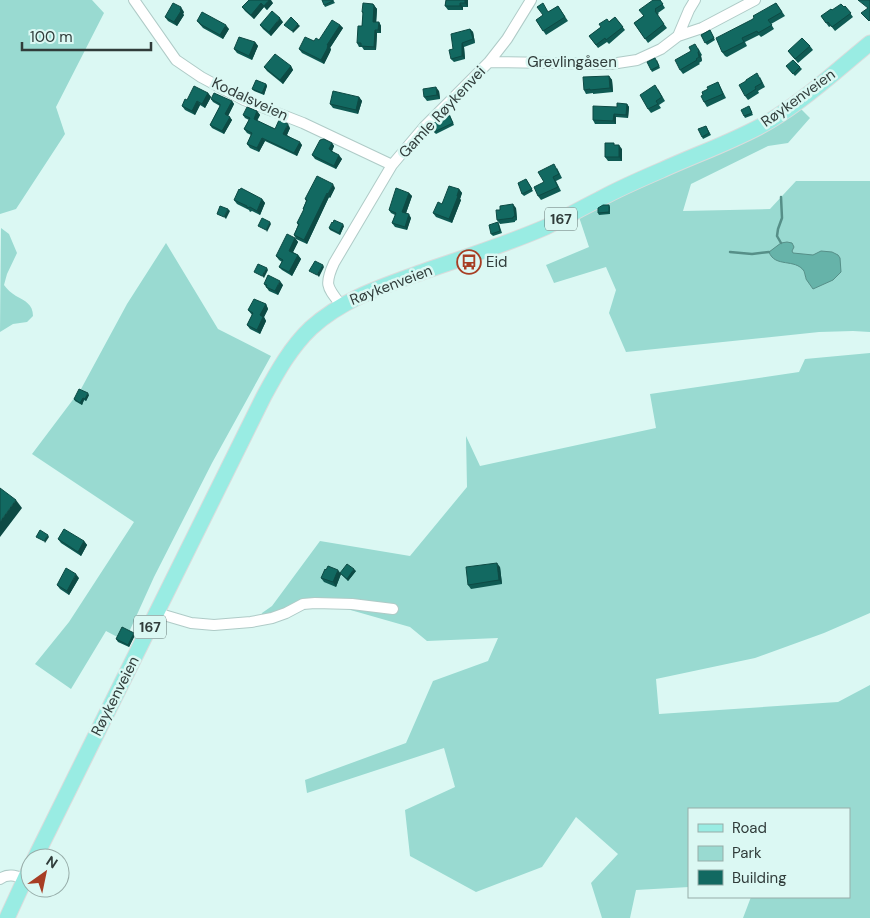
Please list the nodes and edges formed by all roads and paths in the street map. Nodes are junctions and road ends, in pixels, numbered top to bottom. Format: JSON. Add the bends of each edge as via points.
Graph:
{"nodes":[{"id":1,"x":134,"y":0,"type":"edge"},
{"id":2,"x":530,"y":0,"type":"edge"},
{"id":3,"x":695,"y":0,"type":"edge"},
{"id":4,"x":756,"y":0,"type":"edge"},
{"id":5,"x":678,"y":36,"type":"junction"},
{"id":6,"x":870,"y":43,"type":"edge"},
{"id":7,"x":489,"y":62,"type":"junction"},
{"id":8,"x":392,"y":164,"type":"junction"},
{"id":9,"x":341,"y":305,"type":"junction"},
{"id":10,"x":393,"y":609,"type":"dead end"},
{"id":11,"x":157,"y":613,"type":"junction"},
{"id":12,"x":40,"y":848,"type":"edge"},
{"id":13,"x":20,"y":874,"type":"edge"},
{"id":14,"x":0,"y":879,"type":"edge"},
{"id":15,"x":20,"y":889,"type":"edge"},
{"id":16,"x":7,"y":918,"type":"edge"}],
"edges":[{"from":1,"to":8,"type":"street","name":"Kodalsveien","via":[[176,60],[202,77],[244,100]]},
{"from":2,"to":7,"type":"street","name":"Gamle Røykenvei"},
{"from":3,"to":5,"type":"street"},
{"from":4,"to":5,"type":"street","name":"Grevlingåsen","via":[[702,28]]},
{"from":5,"to":7,"type":"street","name":"Grevlingåsen","via":[[661,49],[637,60],[612,64]]},
{"from":6,"to":9,"type":"main road","name":"Røykenveien","number":"167","via":[[794,104],[756,128],[624,187],[547,226],[375,289]]},
{"from":7,"to":8,"type":"street","name":"Gamle Røykenvei"},
{"from":8,"to":9,"type":"street","name":"Gamle Røykenvei","via":[[328,277],[329,290]]},
{"from":9,"to":11,"type":"main road","name":"Røykenveien","number":"167","via":[[309,330],[280,368]]},
{"from":10,"to":11,"type":"street","via":[[352,604],[303,604],[272,618],[214,625],[192,623]]},
{"from":11,"to":12,"type":"main road","name":"Røykenveien","number":"167"},
{"from":13,"to":14,"type":"street"},
{"from":15,"to":16,"type":"main road"}]}
